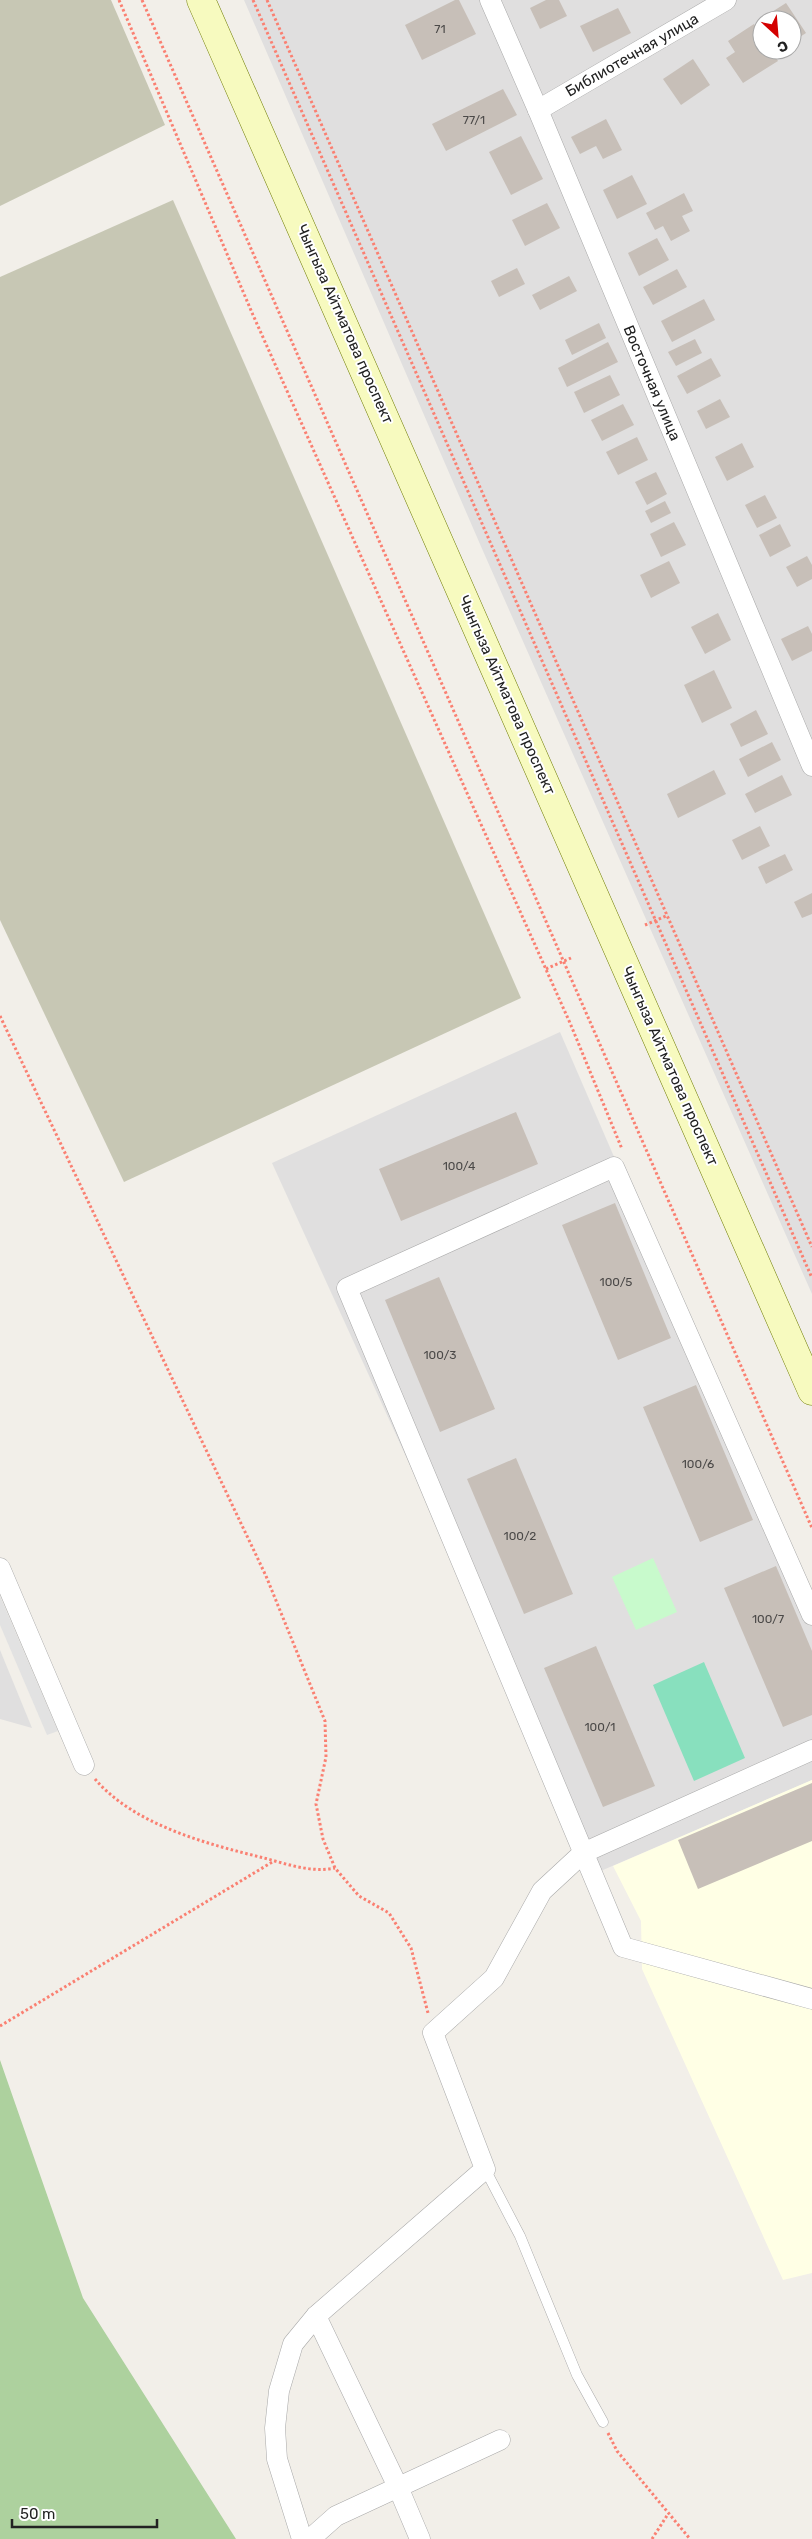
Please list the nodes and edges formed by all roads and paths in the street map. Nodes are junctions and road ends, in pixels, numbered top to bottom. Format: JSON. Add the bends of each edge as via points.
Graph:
{"nodes":[{"id":1,"x":119,"y":0,"type":"edge"},
{"id":2,"x":142,"y":0,"type":"edge"},
{"id":3,"x":202,"y":0,"type":"edge"},
{"id":4,"x":253,"y":0,"type":"edge"},
{"id":5,"x":267,"y":0,"type":"edge"},
{"id":6,"x":490,"y":0,"type":"edge"},
{"id":7,"x":726,"y":0,"type":"edge"},
{"id":8,"x":538,"y":110,"type":"junction"},
{"id":9,"x":812,"y":766,"type":"edge"},
{"id":10,"x":668,"y":915,"type":"junction"},
{"id":11,"x":656,"y":921,"type":"junction"},
{"id":12,"x":645,"y":925,"type":"dead end"},
{"id":13,"x":571,"y":958,"type":"dead end"},
{"id":14,"x":565,"y":961,"type":"junction"},
{"id":15,"x":546,"y":969,"type":"junction"},
{"id":16,"x":0,"y":1016,"type":"edge"},
{"id":17,"x":625,"y":1155,"type":"dead end"},
{"id":18,"x":812,"y":1247,"type":"edge"},
{"id":19,"x":812,"y":1278,"type":"edge"},
{"id":20,"x":812,"y":1391,"type":"edge"},
{"id":21,"x":812,"y":1528,"type":"edge"},
{"id":22,"x":0,"y":1568,"type":"edge"},
{"id":23,"x":812,"y":1615,"type":"edge"},
{"id":24,"x":812,"y":1750,"type":"edge"},
{"id":25,"x":84,"y":1765,"type":"joint"},
{"id":26,"x":583,"y":1853,"type":"junction"},
{"id":27,"x":274,"y":1861,"type":"junction"},
{"id":28,"x":335,"y":1868,"type":"junction"},
{"id":29,"x":812,"y":1999,"type":"edge"},
{"id":30,"x":0,"y":2026,"type":"edge"},
{"id":31,"x":433,"y":2033,"type":"junction"},
{"id":32,"x":485,"y":2169,"type":"junction"},
{"id":33,"x":316,"y":2316,"type":"junction"},
{"id":34,"x":603,"y":2422,"type":"joint"},
{"id":35,"x":500,"y":2440,"type":"dead end"},
{"id":36,"x":398,"y":2487,"type":"junction"},
{"id":37,"x":668,"y":2514,"type":"junction"},
{"id":38,"x":302,"y":2539,"type":"edge"},
{"id":39,"x":310,"y":2539,"type":"edge"},
{"id":40,"x":420,"y":2539,"type":"edge"},
{"id":41,"x":652,"y":2539,"type":"edge"},
{"id":42,"x":690,"y":2539,"type":"edge"}],
"edges":[{"from":1,"to":15,"type":"path","via":[[253,315]]},
{"from":2,"to":14,"type":"path"},
{"from":3,"to":20,"type":"main road","name":"Чынгыза Айтматова проспект"},
{"from":4,"to":11,"type":"path"},
{"from":5,"to":10,"type":"path"},
{"from":6,"to":8,"type":"street","name":"Восточная улица"},
{"from":7,"to":8,"type":"street","name":"Библиотечная улица"},
{"from":8,"to":9,"type":"street","name":"Восточная улица"},
{"from":10,"to":11,"type":"path"},
{"from":10,"to":18,"type":"path"},
{"from":11,"to":12,"type":"path"},
{"from":11,"to":19,"type":"path"},
{"from":13,"to":14,"type":"path"},
{"from":14,"to":15,"type":"path"},
{"from":14,"to":21,"type":"path"},
{"from":15,"to":17,"type":"path"},
{"from":16,"to":28,"type":"path","via":[[266,1576],[325,1721],[326,1757],[316,1804],[323,1839]]},
{"from":22,"to":25,"type":"street"},
{"from":23,"to":26,"type":"street","via":[[614,1167],[347,1288]]},
{"from":24,"to":26,"type":"street"},
{"from":25,"to":27,"type":"path","via":[[106,1791],[138,1812],[192,1839]]},
{"from":26,"to":29,"type":"street","via":[[623,1947]]},
{"from":26,"to":31,"type":"street","via":[[542,1891],[494,1978]]},
{"from":27,"to":28,"type":"path","via":[[322,1870]]},
{"from":27,"to":30,"type":"path"},
{"from":28,"to":31,"type":"path","via":[[359,1896],[389,1913],[412,1948]]},
{"from":31,"to":32,"type":"street"},
{"from":32,"to":33,"type":"street"},
{"from":32,"to":34,"type":"lane","via":[[520,2236],[577,2375]]},
{"from":33,"to":36,"type":"street"},
{"from":33,"to":38,"type":"street","via":[[293,2344],[278,2391],[277,2459]]},
{"from":34,"to":37,"type":"path","via":[[617,2451]]},
{"from":35,"to":36,"type":"street"},
{"from":36,"to":39,"type":"street","via":[[336,2516]]},
{"from":36,"to":40,"type":"street"},
{"from":37,"to":41,"type":"path"},
{"from":37,"to":42,"type":"path"}]}
